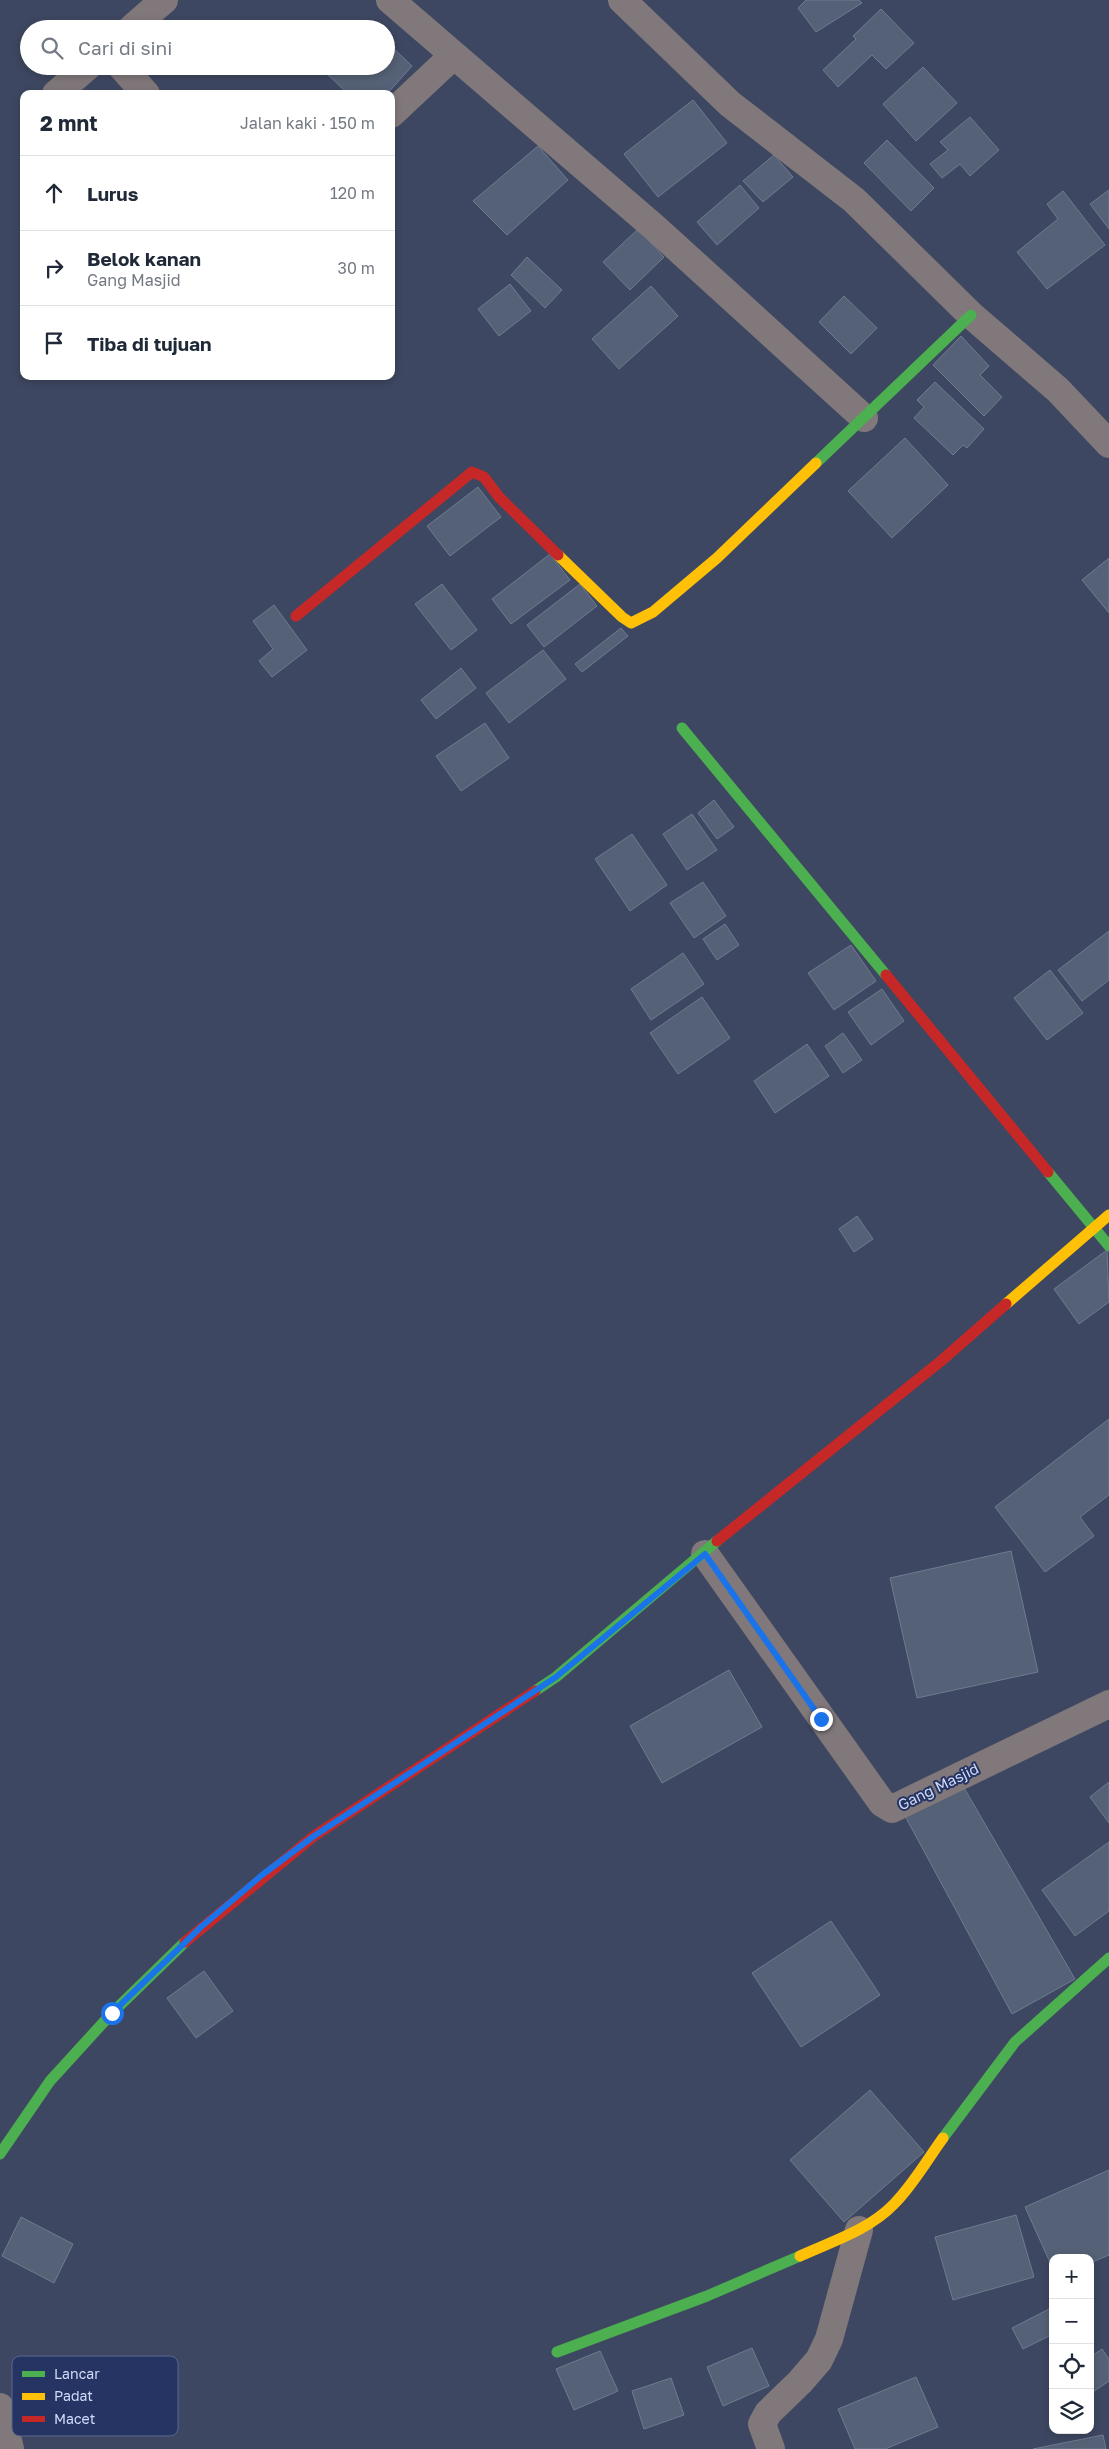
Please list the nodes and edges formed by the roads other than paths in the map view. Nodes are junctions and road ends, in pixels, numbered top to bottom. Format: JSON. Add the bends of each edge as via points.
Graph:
{"nodes":[{"id":1,"x":164,"y":0,"type":"edge"},
{"id":2,"x":390,"y":0,"type":"edge"},
{"id":3,"x":622,"y":0,"type":"edge"},
{"id":4,"x":141,"y":20,"type":"edge"},
{"id":5,"x":454,"y":55,"type":"junction"},
{"id":6,"x":78,"y":75,"type":"edge"},
{"id":7,"x":129,"y":75,"type":"edge"},
{"id":8,"x":61,"y":90,"type":"edge"},
{"id":9,"x":142,"y":90,"type":"edge"},
{"id":10,"x":395,"y":110,"type":"edge"},
{"id":11,"x":971,"y":315,"type":"junction"},
{"id":12,"x":864,"y":418,"type":"junction"},
{"id":13,"x":1109,"y":444,"type":"edge"},
{"id":14,"x":296,"y":616,"type":"dead end"},
{"id":15,"x":682,"y":728,"type":"dead end"},
{"id":16,"x":1109,"y":1215,"type":"edge"},
{"id":17,"x":1095,"y":1227,"type":"junction"},
{"id":18,"x":1109,"y":1246,"type":"edge"},
{"id":19,"x":705,"y":1554,"type":"junction"},
{"id":20,"x":1109,"y":1704,"type":"edge"},
{"id":21,"x":1109,"y":1958,"type":"edge"},
{"id":22,"x":0,"y":2154,"type":"edge"},
{"id":23,"x":859,"y":2230,"type":"junction"},
{"id":24,"x":557,"y":2352,"type":"dead end"},
{"id":25,"x":0,"y":2407,"type":"edge"},
{"id":26,"x":10,"y":2449,"type":"edge"},
{"id":27,"x":771,"y":2449,"type":"edge"}],
"edges":[{"from":1,"to":4,"type":"street"},
{"from":2,"to":5,"type":"street"},
{"from":3,"to":11,"type":"street","via":[[730,104],[854,200]]},
{"from":5,"to":10,"type":"street"},
{"from":5,"to":12,"type":"street","via":[[654,227]]},
{"from":6,"to":8,"type":"street"},
{"from":7,"to":9,"type":"street"},
{"from":11,"to":12,"type":"street"},
{"from":11,"to":13,"type":"street","via":[[1058,390]]},
{"from":12,"to":14,"type":"street","via":[[717,558],[640,620],[631,622],[622,617],[499,497],[484,478],[472,472]]},
{"from":15,"to":17,"type":"street"},
{"from":16,"to":17,"type":"street"},
{"from":17,"to":18,"type":"street"},
{"from":17,"to":19,"type":"street","via":[[941,1361],[836,1443]]},
{"from":19,"to":20,"type":"street","name":"Gang Masjid","via":[[882,1803],[892,1809]]},
{"from":19,"to":22,"type":"street","via":[[556,1677],[314,1836],[201,1927],[112,2013],[50,2082]]},
{"from":21,"to":23,"type":"street","via":[[1015,2042],[895,2203]]},
{"from":23,"to":24,"type":"street","via":[[707,2296]]},
{"from":23,"to":27,"type":"street","via":[[829,2339],[819,2360],[768,2413],[762,2424]]},
{"from":25,"to":26,"type":"street"}]}
